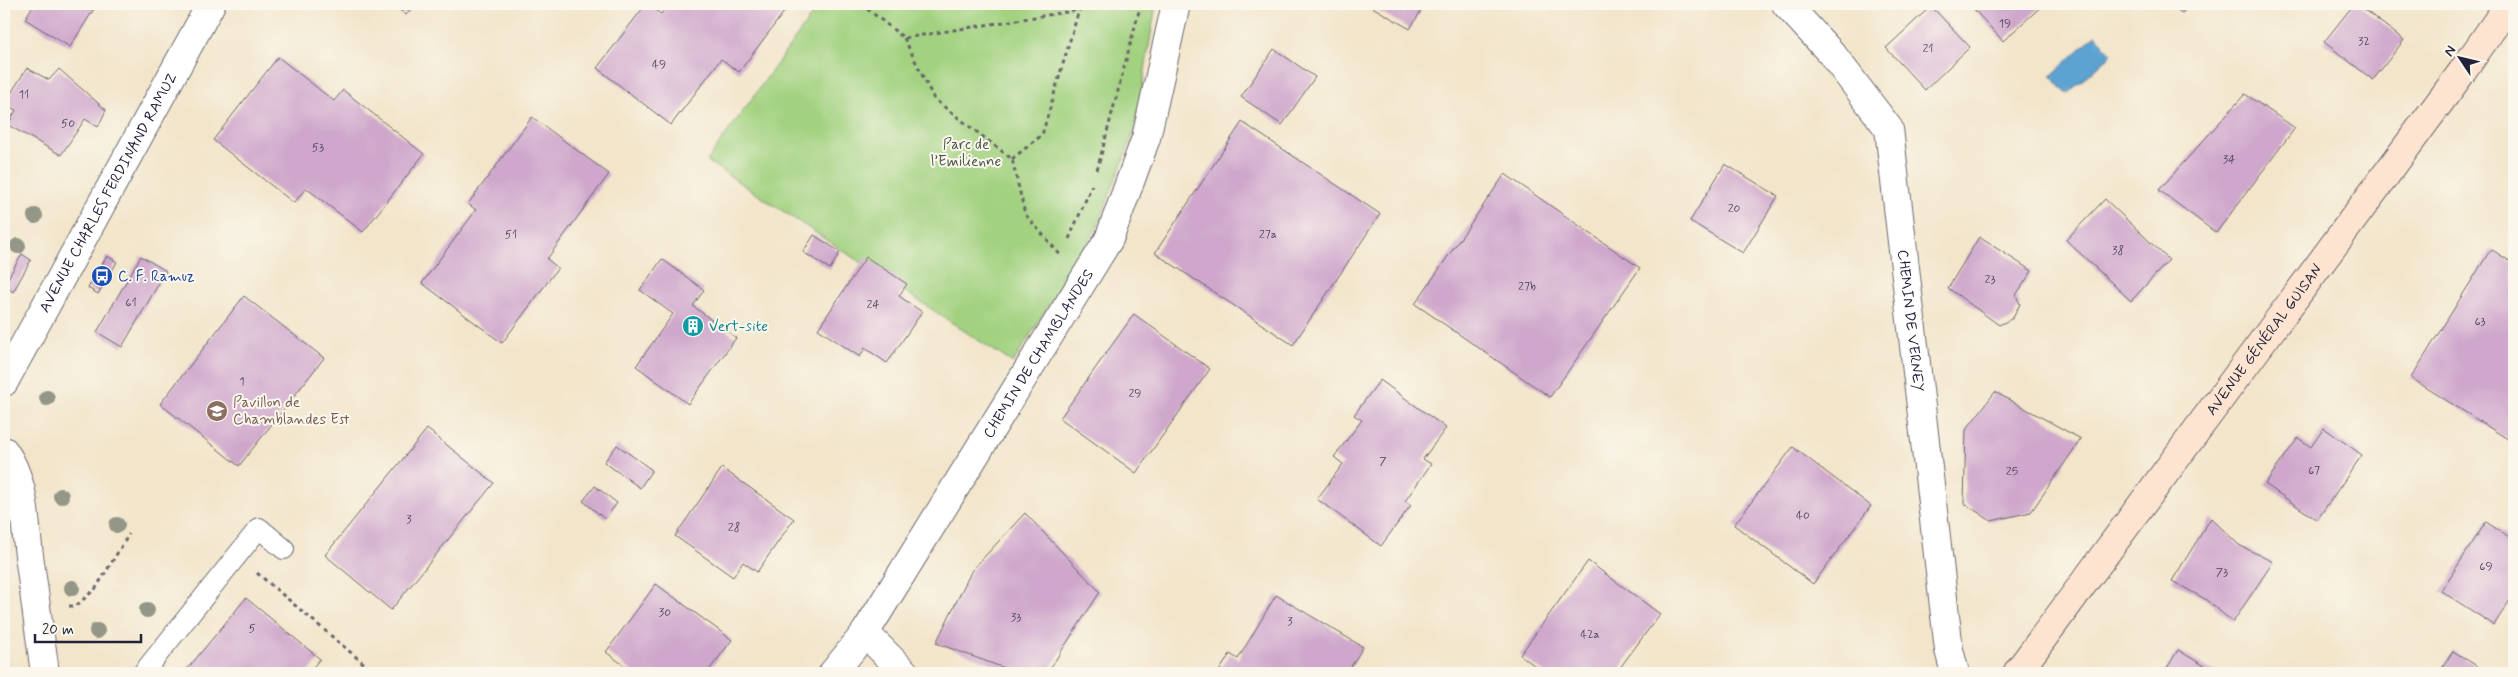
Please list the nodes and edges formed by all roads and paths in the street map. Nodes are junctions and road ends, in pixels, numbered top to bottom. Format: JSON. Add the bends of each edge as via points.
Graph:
{"nodes":[{"id":1,"x":211,"y":4,"type":"edge"},
{"id":2,"x":861,"y":4,"type":"edge"},
{"id":3,"x":1104,"y":4,"type":"edge"},
{"id":4,"x":1141,"y":4,"type":"edge"},
{"id":5,"x":1176,"y":4,"type":"edge"},
{"id":6,"x":1786,"y":4,"type":"edge"},
{"id":7,"x":2509,"y":4,"type":"edge"},
{"id":8,"x":1079,"y":10,"type":"junction"},
{"id":9,"x":904,"y":38,"type":"junction"},
{"id":10,"x":1012,"y":159,"type":"junction"},
{"id":11,"x":1096,"y":174,"type":"dead end"},
{"id":12,"x":1092,"y":183,"type":"dead end"},
{"id":13,"x":1061,"y":256,"type":"junction"},
{"id":14,"x":1068,"y":262,"type":"dead end"},
{"id":15,"x":1056,"y":265,"type":"dead end"},
{"id":16,"x":4,"y":382,"type":"edge"},
{"id":17,"x":4,"y":452,"type":"edge"},
{"id":18,"x":130,"y":534,"type":"dead end"},
{"id":19,"x":284,"y":549,"type":"dead end"},
{"id":20,"x":237,"y":556,"type":"junction"},
{"id":21,"x":67,"y":606,"type":"dead end"},
{"id":22,"x":865,"y":633,"type":"junction"},
{"id":23,"x":45,"y":673,"type":"edge"},
{"id":24,"x":143,"y":673,"type":"edge"},
{"id":25,"x":375,"y":673,"type":"edge"},
{"id":26,"x":833,"y":673,"type":"edge"},
{"id":27,"x":905,"y":673,"type":"edge"},
{"id":28,"x":1955,"y":673,"type":"edge"},
{"id":29,"x":2017,"y":673,"type":"edge"}],
"edges":[{"from":1,"to":16,"type":"street","name":"AVENUE CHARLES FERDINAND RAMUZ"},
{"from":2,"to":9,"type":"path"},
{"from":3,"to":8,"type":"path"},
{"from":4,"to":11,"type":"path"},
{"from":5,"to":22,"type":"street","name":"CHEMIN DE CHAMBLANDES","via":[[1146,138],[1109,239]]},
{"from":6,"to":28,"type":"street","name":"CHEMIN DE VERNEY","via":[[1832,54],[1889,129],[1949,650]]},
{"from":7,"to":29,"type":"main road","name":"AVENUE GÉNÉRAL GUISAN"},
{"from":8,"to":9,"type":"path"},
{"from":8,"to":10,"type":"path","via":[[1042,135]]},
{"from":9,"to":10,"type":"path","via":[[934,99]]},
{"from":10,"to":13,"type":"path","via":[[1025,214]]},
{"from":12,"to":13,"type":"path"},
{"from":13,"to":14,"type":"path"},
{"from":13,"to":15,"type":"path"},
{"from":17,"to":23,"type":"street","via":[[15,466],[24,503]]},
{"from":18,"to":21,"type":"path","via":[[96,588],[76,606]]},
{"from":19,"to":20,"type":"lane","via":[[259,528]]},
{"from":20,"to":24,"type":"lane"},
{"from":20,"to":25,"type":"path"},
{"from":22,"to":26,"type":"street","name":"CHEMIN DE CHAMBLANDES"},
{"from":22,"to":27,"type":"street"}]}
